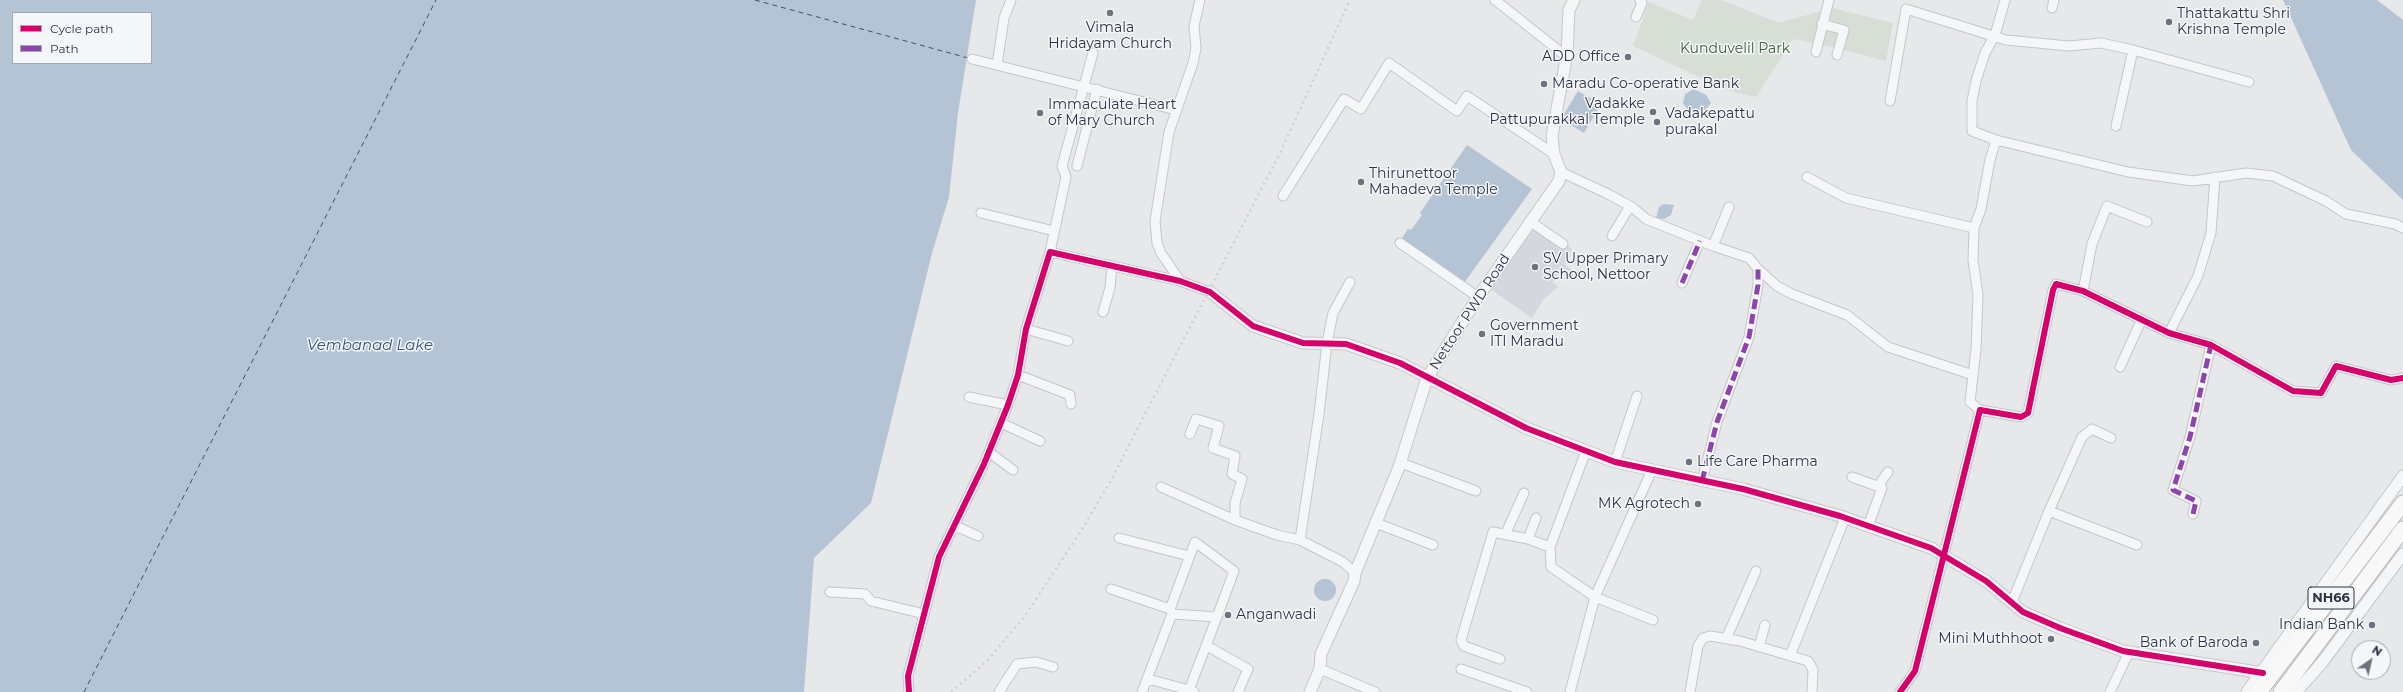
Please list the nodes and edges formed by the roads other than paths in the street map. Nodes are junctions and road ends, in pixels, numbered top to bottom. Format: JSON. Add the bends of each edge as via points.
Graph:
{"nodes":[{"id":1,"x":1011,"y":0,"type":"edge"},
{"id":2,"x":1200,"y":0,"type":"edge"},
{"id":3,"x":1495,"y":0,"type":"edge"},
{"id":4,"x":1574,"y":0,"type":"edge"},
{"id":5,"x":1640,"y":0,"type":"edge"},
{"id":6,"x":1829,"y":0,"type":"edge"},
{"id":7,"x":2005,"y":0,"type":"edge"},
{"id":8,"x":1636,"y":17,"type":"dead end"},
{"id":9,"x":1822,"y":24,"type":"junction"},
{"id":10,"x":1995,"y":35,"type":"junction"},
{"id":11,"x":2133,"y":50,"type":"junction"},
{"id":12,"x":1816,"y":52,"type":"dead end"},
{"id":13,"x":1093,"y":53,"type":"dead end"},
{"id":14,"x":1837,"y":55,"type":"dead end"},
{"id":15,"x":1567,"y":57,"type":"junction"},
{"id":16,"x":972,"y":60,"type":"dead end"},
{"id":17,"x":997,"y":65,"type":"junction"},
{"id":18,"x":2249,"y":82,"type":"dead end"},
{"id":19,"x":1084,"y":86,"type":"junction"},
{"id":20,"x":1096,"y":89,"type":"junction"},
{"id":21,"x":1890,"y":101,"type":"dead end"},
{"id":22,"x":1176,"y":110,"type":"junction"},
{"id":23,"x":2116,"y":126,"type":"dead end"},
{"id":24,"x":1996,"y":140,"type":"junction"},
{"id":25,"x":1554,"y":154,"type":"junction"},
{"id":26,"x":1077,"y":166,"type":"dead end"},
{"id":27,"x":1561,"y":172,"type":"junction"},
{"id":28,"x":1807,"y":177,"type":"dead end"},
{"id":29,"x":2215,"y":177,"type":"junction"},
{"id":30,"x":1283,"y":196,"type":"dead end"},
{"id":31,"x":1630,"y":206,"type":"junction"},
{"id":32,"x":1729,"y":207,"type":"dead end"},
{"id":33,"x":982,"y":213,"type":"dead end"},
{"id":34,"x":1531,"y":222,"type":"junction"},
{"id":35,"x":2147,"y":222,"type":"dead end"},
{"id":36,"x":1974,"y":228,"type":"junction"},
{"id":37,"x":2403,"y":228,"type":"edge"},
{"id":38,"x":1054,"y":231,"type":"junction"},
{"id":39,"x":1612,"y":236,"type":"dead end"},
{"id":40,"x":1700,"y":241,"type":"junction"},
{"id":41,"x":1400,"y":243,"type":"dead end"},
{"id":42,"x":1563,"y":244,"type":"dead end"},
{"id":43,"x":1713,"y":246,"type":"junction"},
{"id":44,"x":1050,"y":252,"type":"junction"},
{"id":45,"x":1112,"y":266,"type":"junction"},
{"id":46,"x":1758,"y":269,"type":"junction"},
{"id":47,"x":1180,"y":281,"type":"junction"},
{"id":48,"x":1350,"y":282,"type":"dead end"},
{"id":49,"x":1682,"y":283,"type":"dead end"},
{"id":50,"x":2083,"y":291,"type":"junction"},
{"id":51,"x":1210,"y":292,"type":"joint"},
{"id":52,"x":1478,"y":297,"type":"junction"},
{"id":53,"x":1103,"y":312,"type":"dead end"},
{"id":54,"x":2141,"y":321,"type":"junction"},
{"id":55,"x":1026,"y":329,"type":"junction"},
{"id":56,"x":2169,"y":333,"type":"junction"},
{"id":57,"x":1068,"y":341,"type":"dead end"},
{"id":58,"x":1327,"y":344,"type":"junction"},
{"id":59,"x":2211,"y":345,"type":"junction"},
{"id":60,"x":2120,"y":367,"type":"dead end"},
{"id":61,"x":1018,"y":375,"type":"junction"},
{"id":62,"x":1973,"y":375,"type":"junction"},
{"id":63,"x":1427,"y":378,"type":"junction"},
{"id":64,"x":2403,"y":378,"type":"edge"},
{"id":65,"x":1637,"y":396,"type":"dead end"},
{"id":66,"x":969,"y":397,"type":"dead end"},
{"id":67,"x":1071,"y":404,"type":"dead end"},
{"id":68,"x":1008,"y":405,"type":"junction"},
{"id":69,"x":1980,"y":410,"type":"junction"},
{"id":70,"x":1001,"y":423,"type":"junction"},
{"id":71,"x":1190,"y":434,"type":"dead end"},
{"id":72,"x":2111,"y":438,"type":"dead end"},
{"id":73,"x":1040,"y":441,"type":"dead end"},
{"id":74,"x":1586,"y":451,"type":"junction"},
{"id":75,"x":989,"y":452,"type":"junction"},
{"id":76,"x":1615,"y":462,"type":"junction"},
{"id":77,"x":1400,"y":463,"type":"junction"},
{"id":78,"x":1013,"y":470,"type":"dead end"},
{"id":79,"x":1652,"y":470,"type":"junction"},
{"id":80,"x":1888,"y":472,"type":"dead end"},
{"id":81,"x":2403,"y":476,"type":"edge"},
{"id":82,"x":1852,"y":478,"type":"dead end"},
{"id":83,"x":1702,"y":481,"type":"junction"},
{"id":84,"x":1878,"y":486,"type":"junction"},
{"id":85,"x":1160,"y":487,"type":"dead end"},
{"id":86,"x":1476,"y":491,"type":"dead end"},
{"id":87,"x":1524,"y":493,"type":"dead end"},
{"id":88,"x":2403,"y":503,"type":"edge"},
{"id":89,"x":2049,"y":511,"type":"junction"},
{"id":90,"x":2193,"y":514,"type":"dead end"},
{"id":91,"x":1536,"y":518,"type":"dead end"},
{"id":92,"x":1845,"y":518,"type":"junction"},
{"id":93,"x":1236,"y":520,"type":"junction"},
{"id":94,"x":1376,"y":523,"type":"junction"},
{"id":95,"x":1868,"y":526,"type":"junction"},
{"id":96,"x":953,"y":529,"type":"junction"},
{"id":97,"x":2403,"y":529,"type":"edge"},
{"id":98,"x":1505,"y":535,"type":"junction"},
{"id":99,"x":978,"y":536,"type":"dead end"},
{"id":100,"x":1119,"y":538,"type":"dead end"},
{"id":101,"x":1528,"y":539,"type":"junction"},
{"id":102,"x":1300,"y":540,"type":"junction"},
{"id":103,"x":2137,"y":545,"type":"dead end"},
{"id":104,"x":1434,"y":546,"type":"dead end"},
{"id":105,"x":1550,"y":546,"type":"junction"},
{"id":106,"x":2403,"y":554,"type":"edge"},
{"id":107,"x":1944,"y":555,"type":"junction"},
{"id":108,"x":1189,"y":556,"type":"junction"},
{"id":109,"x":1756,"y":571,"type":"dead end"},
{"id":110,"x":1355,"y":573,"type":"junction"},
{"id":111,"x":1111,"y":589,"type":"dead end"},
{"id":112,"x":830,"y":592,"type":"dead end"},
{"id":113,"x":1595,"y":597,"type":"junction"},
{"id":114,"x":2012,"y":602,"type":"junction"},
{"id":115,"x":1171,"y":611,"type":"junction"},
{"id":116,"x":924,"y":614,"type":"junction"},
{"id":117,"x":1217,"y":617,"type":"junction"},
{"id":118,"x":1653,"y":620,"type":"dead end"},
{"id":119,"x":1765,"y":625,"type":"dead end"},
{"id":120,"x":1726,"y":639,"type":"junction"},
{"id":121,"x":1207,"y":646,"type":"junction"},
{"id":122,"x":1759,"y":647,"type":"junction"},
{"id":123,"x":2129,"y":652,"type":"junction"},
{"id":124,"x":1790,"y":656,"type":"junction"},
{"id":125,"x":1500,"y":659,"type":"dead end"},
{"id":126,"x":1053,"y":666,"type":"dead end"},
{"id":127,"x":1320,"y":669,"type":"junction"},
{"id":128,"x":1461,"y":669,"type":"dead end"},
{"id":129,"x":2263,"y":673,"type":"junction"},
{"id":130,"x":1148,"y":679,"type":"junction"},
{"id":131,"x":1191,"y":691,"type":"edge"},
{"id":132,"x":2288,"y":691,"type":"edge"},
{"id":133,"x":909,"y":692,"type":"edge"},
{"id":134,"x":999,"y":692,"type":"edge"},
{"id":135,"x":1142,"y":692,"type":"edge"},
{"id":136,"x":1238,"y":692,"type":"edge"},
{"id":137,"x":1310,"y":692,"type":"edge"},
{"id":138,"x":1375,"y":692,"type":"edge"},
{"id":139,"x":1526,"y":692,"type":"edge"},
{"id":140,"x":1570,"y":692,"type":"edge"},
{"id":141,"x":1690,"y":692,"type":"edge"},
{"id":142,"x":1812,"y":692,"type":"edge"},
{"id":143,"x":1900,"y":692,"type":"edge"},
{"id":144,"x":2110,"y":692,"type":"edge"},
{"id":145,"x":2247,"y":692,"type":"edge"},
{"id":146,"x":2259,"y":692,"type":"edge"}],
"edges":[{"from":1,"to":17,"type":"street","via":[[1004,18]]},
{"from":2,"to":22,"type":"street","via":[[1194,26],[1196,48],[1193,63]]},
{"from":3,"to":15,"type":"street"},
{"from":4,"to":15,"type":"street","via":[[1569,10]]},
{"from":5,"to":8,"type":"street","via":[[1642,3]]},
{"from":6,"to":9,"type":"street"},
{"from":7,"to":10,"type":"street"},
{"from":9,"to":12,"type":"street"},
{"from":9,"to":14,"type":"street","via":[[1844,30]]},
{"from":10,"to":11,"type":"street","via":[[2006,40],[2069,46],[2101,43]]},
{"from":10,"to":21,"type":"street","via":[[1906,9]]},
{"from":10,"to":24,"type":"street","via":[[1976,81],[1972,101],[1972,131]]},
{"from":11,"to":18,"type":"street"},
{"from":11,"to":23,"type":"street"},
{"from":13,"to":19,"type":"street"},
{"from":15,"to":25,"type":"street","via":[[1552,136]]},
{"from":16,"to":17,"type":"street"},
{"from":17,"to":19,"type":"street"},
{"from":19,"to":20,"type":"street"},
{"from":19,"to":38,"type":"street","via":[[1062,166],[1066,177]]},
{"from":20,"to":22,"type":"street"},
{"from":20,"to":26,"type":"street"},
{"from":22,"to":47,"type":"street","via":[[1165,156],[1156,221],[1157,243],[1161,253]]},
{"from":24,"to":29,"type":"street","via":[[2128,172],[2193,181]]},
{"from":24,"to":36,"type":"street"},
{"from":25,"to":27,"type":"street"},
{"from":25,"to":30,"type":"street","via":[[1467,96],[1457,111],[1389,63],[1361,110],[1344,99]]},
{"from":27,"to":31,"type":"street"},
{"from":27,"to":34,"type":"street","name":"Nettoor PWD Road","via":[[1559,181]]},
{"from":28,"to":36,"type":"street","via":[[1852,199]]},
{"from":29,"to":37,"type":"street","via":[[2246,173],[2273,176],[2326,201],[2346,214]]},
{"from":29,"to":56,"type":"street","via":[[2211,233],[2198,276]]},
{"from":31,"to":39,"type":"street"},
{"from":31,"to":40,"type":"street","via":[[1646,219]]},
{"from":32,"to":43,"type":"street"},
{"from":33,"to":38,"type":"street"},
{"from":34,"to":42,"type":"street"},
{"from":34,"to":52,"type":"street","name":"Nettoor PWD Road"},
{"from":35,"to":50,"type":"street","via":[[2107,206],[2092,244]]},
{"from":36,"to":62,"type":"street","via":[[1973,260],[1978,295]]},
{"from":38,"to":44,"type":"street"},
{"from":40,"to":43,"type":"street"},
{"from":40,"to":49,"type":"street"},
{"from":41,"to":52,"type":"street"},
{"from":43,"to":46,"type":"street","via":[[1749,258]]},
{"from":44,"to":45,"type":"street"},
{"from":44,"to":55,"type":"street"},
{"from":45,"to":47,"type":"street"},
{"from":45,"to":53,"type":"street","via":[[1110,288]]},
{"from":46,"to":62,"type":"street","via":[[1777,286],[1792,294],[1846,315],[1888,347]]},
{"from":46,"to":83,"type":"street","via":[[1749,337],[1717,422]]},
{"from":47,"to":51,"type":"street"},
{"from":48,"to":58,"type":"street","via":[[1333,314]]},
{"from":50,"to":54,"type":"street"},
{"from":50,"to":69,"type":"street","via":[[2056,284],[2053,290],[2028,413],[2021,417]]},
{"from":51,"to":58,"type":"street","via":[[1253,326],[1303,343]]},
{"from":52,"to":63,"type":"street","name":"Nettoor PWD Road"},
{"from":54,"to":56,"type":"street"},
{"from":54,"to":60,"type":"street"},
{"from":55,"to":57,"type":"street"},
{"from":55,"to":61,"type":"street"},
{"from":56,"to":59,"type":"street"},
{"from":58,"to":63,"type":"street","via":[[1346,344],[1400,363]]},
{"from":58,"to":102,"type":"street"},
{"from":59,"to":64,"type":"street","via":[[2293,391],[2321,393],[2336,366],[2391,380]]},
{"from":59,"to":90,"type":"street","via":[[2190,437],[2173,490],[2196,501]]},
{"from":61,"to":67,"type":"street","via":[[1070,395]]},
{"from":61,"to":68,"type":"street"},
{"from":62,"to":69,"type":"street","via":[[1970,402]]},
{"from":63,"to":74,"type":"street","via":[[1526,428]]},
{"from":63,"to":77,"type":"street","name":"Nettoor PWD Road"},
{"from":65,"to":76,"type":"street"},
{"from":66,"to":68,"type":"street"},
{"from":68,"to":70,"type":"street"},
{"from":69,"to":107,"type":"street"},
{"from":70,"to":73,"type":"street"},
{"from":70,"to":75,"type":"street"},
{"from":71,"to":93,"type":"street","via":[[1196,419],[1219,426],[1213,448],[1234,456],[1232,474],[1242,479],[1235,503]]},
{"from":72,"to":89,"type":"street","via":[[2092,429],[2082,437]]},
{"from":74,"to":76,"type":"street"},
{"from":74,"to":105,"type":"street"},
{"from":75,"to":78,"type":"street"},
{"from":75,"to":96,"type":"street"},
{"from":76,"to":79,"type":"street"},
{"from":77,"to":86,"type":"street"},
{"from":77,"to":94,"type":"street","name":"Nettoor PWD Road"},
{"from":79,"to":83,"type":"street"},
{"from":79,"to":113,"type":"street"},
{"from":80,"to":84,"type":"street"},
{"from":81,"to":129,"type":"street"},
{"from":82,"to":84,"type":"street"},
{"from":83,"to":92,"type":"street","via":[[1743,489]]},
{"from":84,"to":95,"type":"street","via":[[1882,488]]},
{"from":85,"to":93,"type":"street"},
{"from":87,"to":98,"type":"street"},
{"from":88,"to":146,"type":"highway","number":"NH66"},
{"from":89,"to":103,"type":"street"},
{"from":89,"to":114,"type":"street"},
{"from":91,"to":101,"type":"street"},
{"from":92,"to":95,"type":"street"},
{"from":92,"to":124,"type":"street"},
{"from":93,"to":102,"type":"street","via":[[1277,535]]},
{"from":94,"to":104,"type":"street"},
{"from":94,"to":110,"type":"street","name":"Nettoor PWD Road"},
{"from":95,"to":107,"type":"street"},
{"from":96,"to":99,"type":"street","via":[[960,528]]},
{"from":96,"to":116,"type":"street","via":[[940,557]]},
{"from":97,"to":132,"type":"highway","number":"NH66"},
{"from":98,"to":101,"type":"street"},
{"from":98,"to":125,"type":"street","via":[[1493,532],[1461,640],[1464,646]]},
{"from":100,"to":108,"type":"street"},
{"from":101,"to":105,"type":"street"},
{"from":102,"to":110,"type":"street","via":[[1343,562]]},
{"from":105,"to":113,"type":"street","via":[[1552,567]]},
{"from":106,"to":132,"type":"street","via":[[2321,664]]},
{"from":107,"to":114,"type":"street","via":[[1986,581]]},
{"from":107,"to":143,"type":"street","via":[[1915,670]]},
{"from":108,"to":115,"type":"street"},
{"from":108,"to":117,"type":"street","via":[[1195,542],[1234,571]]},
{"from":109,"to":120,"type":"street"},
{"from":110,"to":127,"type":"street","name":"Nettoor PWD Road","via":[[1354,581],[1321,654]]},
{"from":111,"to":115,"type":"street"},
{"from":112,"to":116,"type":"street","via":[[865,594],[871,601]]},
{"from":113,"to":118,"type":"street"},
{"from":113,"to":140,"type":"street"},
{"from":114,"to":123,"type":"street","via":[[2023,612],[2060,628]]},
{"from":115,"to":117,"type":"street"},
{"from":115,"to":130,"type":"street"},
{"from":116,"to":133,"type":"street","via":[[908,676]]},
{"from":117,"to":121,"type":"street"},
{"from":119,"to":122,"type":"street"},
{"from":120,"to":122,"type":"street"},
{"from":120,"to":141,"type":"street","via":[[1710,636],[1702,638],[1698,646]]},
{"from":121,"to":131,"type":"street"},
{"from":121,"to":136,"type":"street","via":[[1248,669]]},
{"from":122,"to":124,"type":"street"},
{"from":123,"to":129,"type":"street"},
{"from":123,"to":144,"type":"street"},
{"from":124,"to":142,"type":"street","via":[[1808,661],[1813,670]]},
{"from":126,"to":134,"type":"street","via":[[1036,662],[1017,664]]},
{"from":127,"to":137,"type":"street","name":"Nettoor PWD Road"},
{"from":127,"to":138,"type":"street"},
{"from":128,"to":139,"type":"street"},
{"from":129,"to":145,"type":"street"},
{"from":130,"to":131,"type":"street"},
{"from":130,"to":135,"type":"street"}]}
